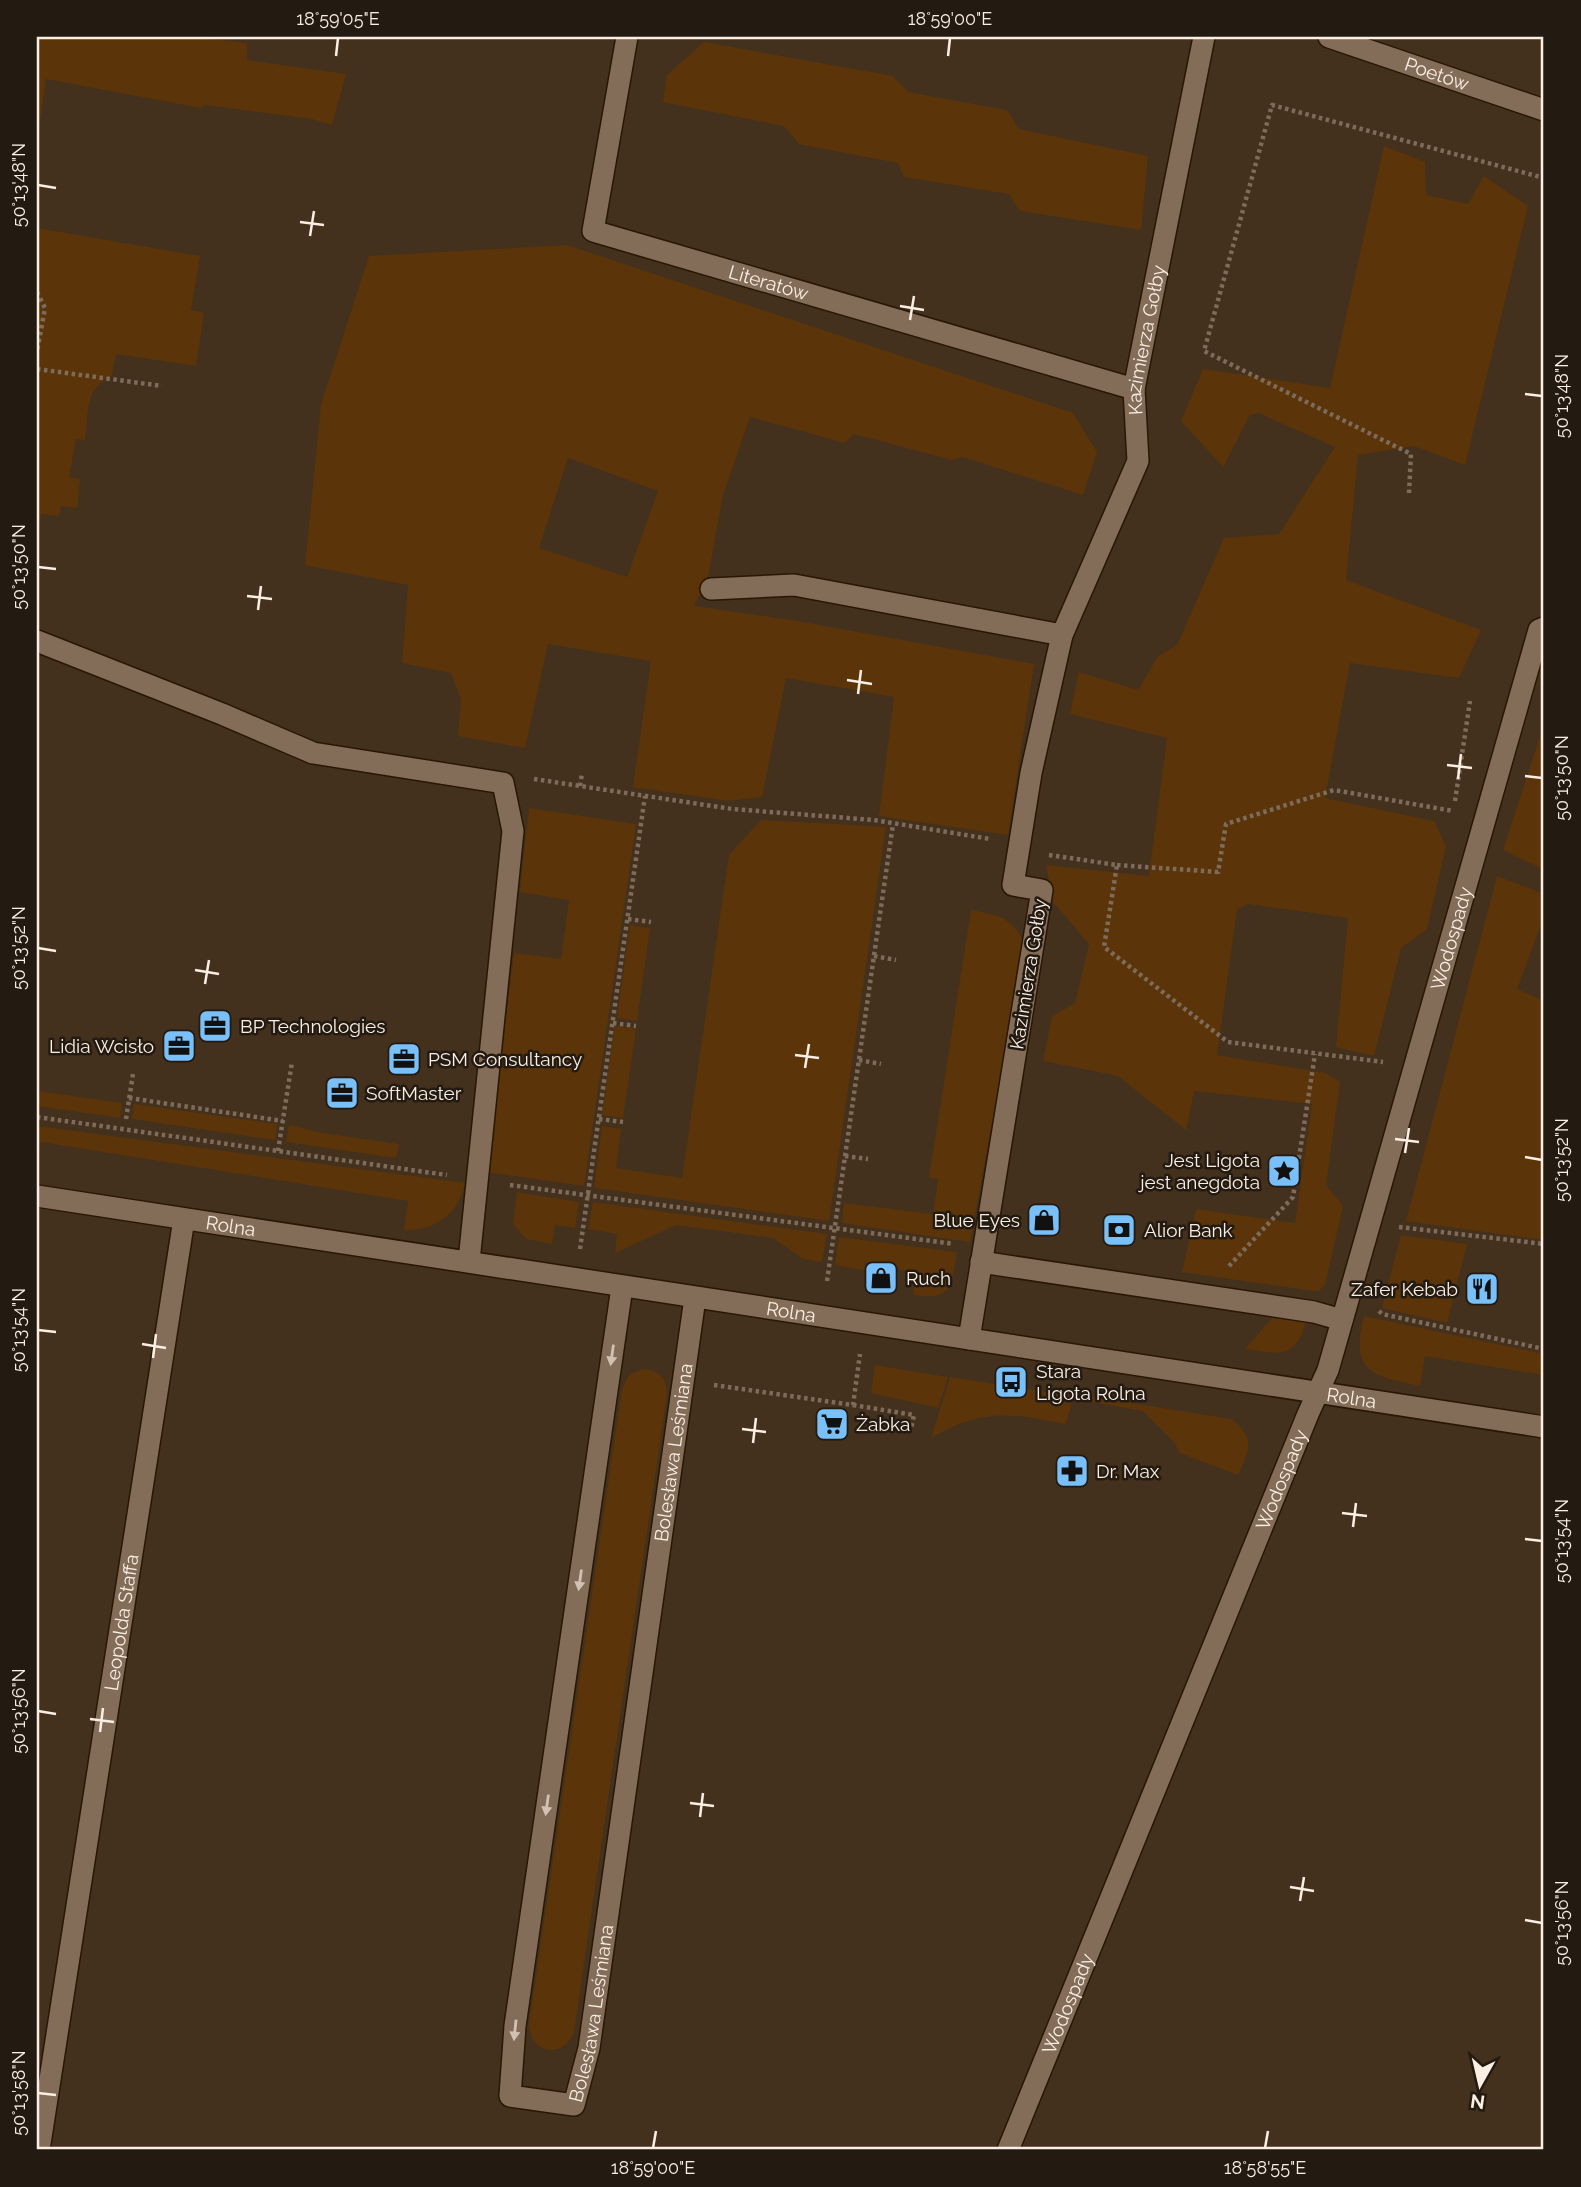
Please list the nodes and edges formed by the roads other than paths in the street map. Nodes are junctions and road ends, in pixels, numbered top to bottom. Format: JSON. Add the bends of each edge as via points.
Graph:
{"nodes":[{"id":1,"x":627,"y":37,"type":"edge"},
{"id":2,"x":1205,"y":37,"type":"edge"},
{"id":3,"x":1329,"y":37,"type":"edge"},
{"id":4,"x":1544,"y":110,"type":"edge"},
{"id":5,"x":1134,"y":388,"type":"junction"},
{"id":6,"x":711,"y":589,"type":"dead end"},
{"id":7,"x":1544,"y":628,"type":"edge"},
{"id":8,"x":1062,"y":635,"type":"junction"},
{"id":9,"x":37,"y":640,"type":"edge"},
{"id":10,"x":37,"y":1196,"type":"edge"},
{"id":11,"x":184,"y":1219,"type":"junction"},
{"id":12,"x":982,"y":1255,"type":"junction"},
{"id":13,"x":468,"y":1261,"type":"junction"},
{"id":14,"x":622,"y":1287,"type":"junction"},
{"id":15,"x":695,"y":1298,"type":"junction"},
{"id":16,"x":1342,"y":1320,"type":"junction"},
{"id":17,"x":969,"y":1339,"type":"junction"},
{"id":18,"x":1318,"y":1392,"type":"junction"},
{"id":19,"x":1544,"y":1427,"type":"edge"},
{"id":20,"x":38,"y":2150,"type":"edge"},
{"id":21,"x":1008,"y":2150,"type":"edge"}],
"edges":[{"from":1,"to":5,"type":"street","name":"Literatów","via":[[593,231]]},
{"from":2,"to":5,"type":"street","name":"Kazimierza Gołby"},
{"from":3,"to":4,"type":"street","name":"Poetów"},
{"from":5,"to":8,"type":"street","name":"Kazimierza Gołby","via":[[1138,461]]},
{"from":6,"to":8,"type":"street","via":[[793,585]]},
{"from":7,"to":16,"type":"street","name":"Wodospady","via":[[1539,630]]},
{"from":8,"to":12,"type":"street","name":"Kazimierza Gołby","via":[[1031,773],[1013,884],[1042,890]]},
{"from":9,"to":13,"type":"street","via":[[313,753],[503,783],[513,831]]},
{"from":10,"to":11,"type":"street","name":"Rolna"},
{"from":11,"to":13,"type":"street","name":"Rolna"},
{"from":11,"to":20,"type":"street","name":"Leopolda Staffa"},
{"from":12,"to":16,"type":"street","via":[[1314,1311]]},
{"from":12,"to":17,"type":"street","name":"Kazimierza Gołby"},
{"from":13,"to":14,"type":"street","name":"Rolna"},
{"from":14,"to":15,"type":"street","name":"Rolna"},
{"from":14,"to":15,"type":"street","name":"Bolesława Leśmiana","one_way":true,"via":[[515,2026],[510,2096],[574,2105],[589,2048]]},
{"from":15,"to":17,"type":"street","name":"Rolna"},
{"from":16,"to":18,"type":"street","name":"Wodospady"},
{"from":17,"to":18,"type":"street","name":"Rolna"},
{"from":18,"to":19,"type":"street","name":"Rolna"},
{"from":18,"to":21,"type":"street","name":"Wodospady"}]}
